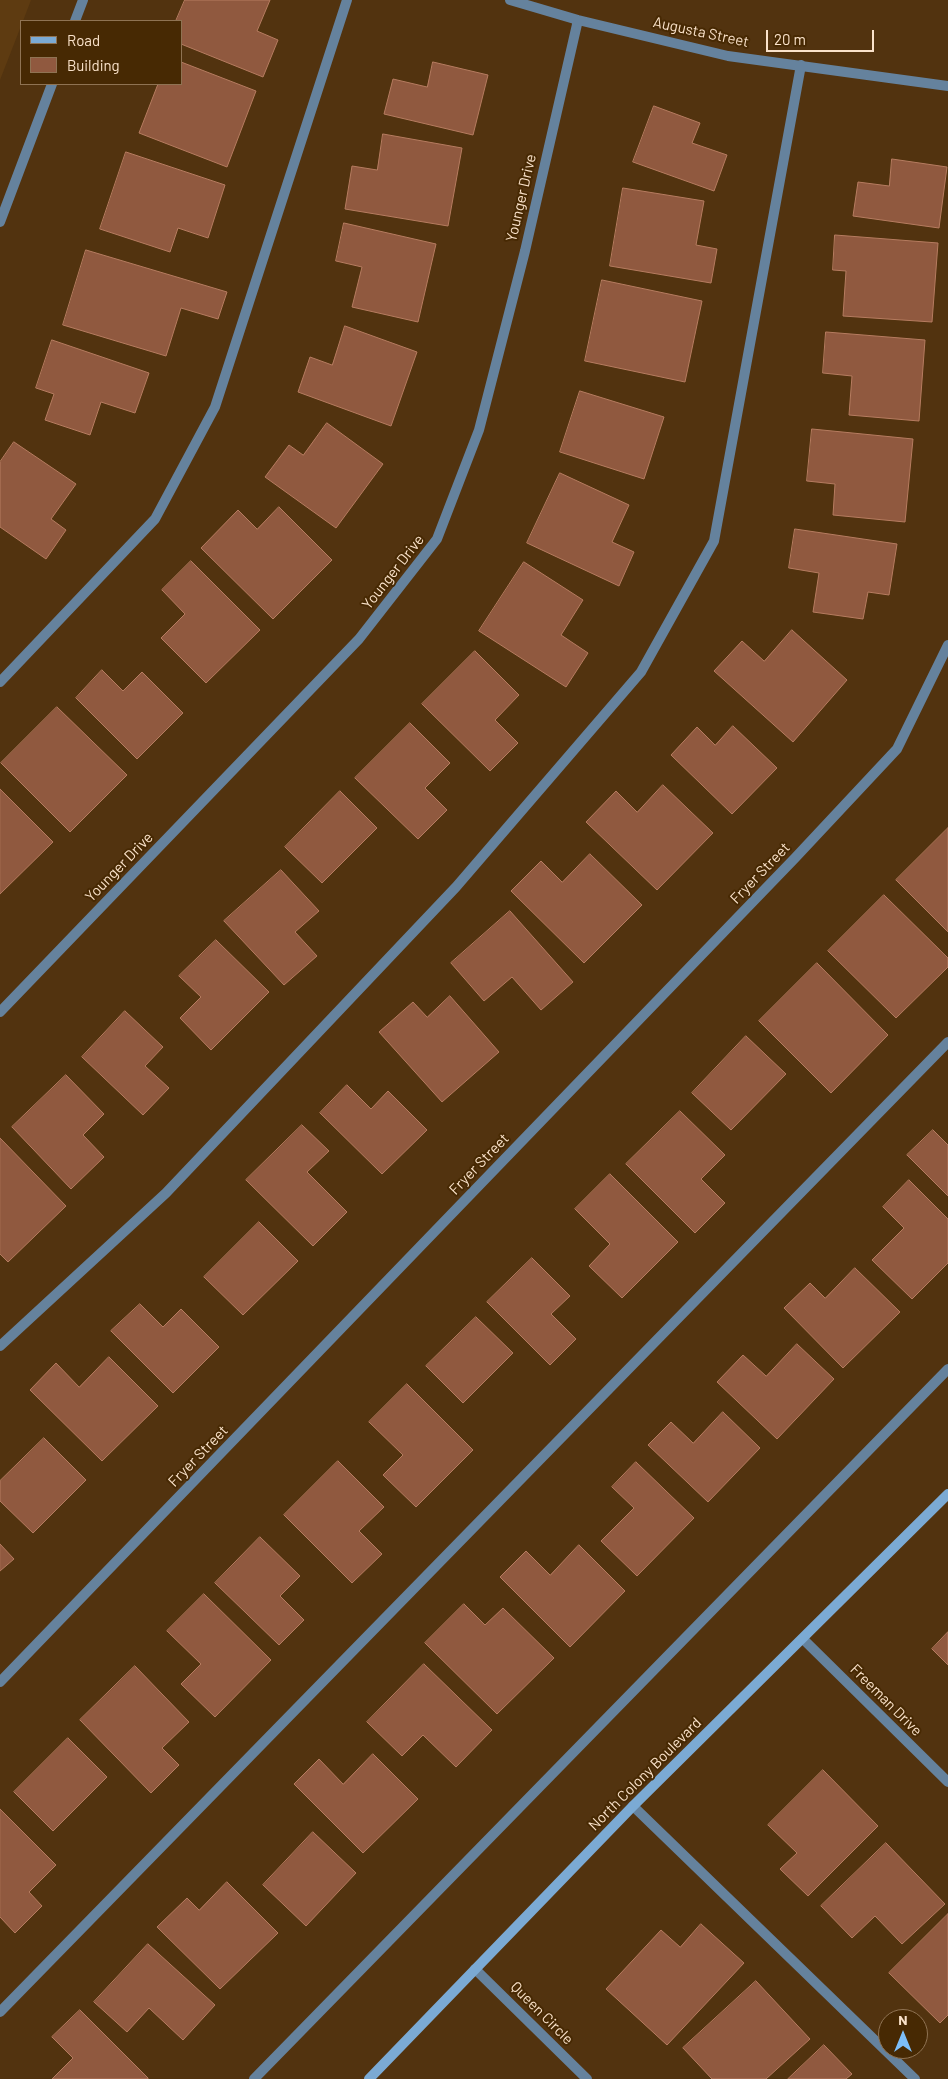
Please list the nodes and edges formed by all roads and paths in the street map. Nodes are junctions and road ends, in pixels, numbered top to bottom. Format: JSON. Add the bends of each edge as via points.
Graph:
{"nodes":[{"id":1,"x":83,"y":0,"type":"edge"},
{"id":2,"x":347,"y":0,"type":"edge"},
{"id":3,"x":510,"y":0,"type":"edge"},
{"id":4,"x":75,"y":20,"type":"edge"},
{"id":5,"x":578,"y":20,"type":"junction"},
{"id":6,"x":801,"y":65,"type":"junction"},
{"id":7,"x":52,"y":85,"type":"edge"},
{"id":8,"x":948,"y":86,"type":"edge"},
{"id":9,"x":0,"y":222,"type":"edge"},
{"id":10,"x":948,"y":645,"type":"edge"},
{"id":11,"x":0,"y":682,"type":"edge"},
{"id":12,"x":0,"y":1012,"type":"edge"},
{"id":13,"x":948,"y":1042,"type":"edge"},
{"id":14,"x":0,"y":1346,"type":"edge"},
{"id":15,"x":948,"y":1370,"type":"edge"},
{"id":16,"x":948,"y":1494,"type":"edge"},
{"id":17,"x":803,"y":1638,"type":"junction"},
{"id":18,"x":0,"y":1682,"type":"edge"},
{"id":19,"x":948,"y":1782,"type":"edge"},
{"id":20,"x":633,"y":1806,"type":"junction"},
{"id":21,"x":475,"y":1969,"type":"junction"},
{"id":22,"x":0,"y":2012,"type":"edge"},
{"id":23,"x":254,"y":2079,"type":"edge"},
{"id":24,"x":369,"y":2079,"type":"edge"},
{"id":25,"x":587,"y":2079,"type":"edge"},
{"id":26,"x":915,"y":2079,"type":"edge"}],
"edges":[{"from":1,"to":4,"type":"street"},
{"from":2,"to":11,"type":"street","via":[[215,407],[155,519]]},
{"from":3,"to":5,"type":"street","name":"Augusta Street"},
{"from":5,"to":6,"type":"street","name":"Augusta Street","via":[[728,56]]},
{"from":5,"to":12,"type":"street","name":"Younger Drive","via":[[525,251],[479,430],[437,539],[360,639]]},
{"from":6,"to":8,"type":"street","name":"Augusta Street"},
{"from":6,"to":14,"type":"street","via":[[714,541],[641,672],[456,887],[166,1193]]},
{"from":7,"to":9,"type":"street"},
{"from":10,"to":18,"type":"street","name":"Fryer Street","via":[[897,749]]},
{"from":13,"to":22,"type":"street"},
{"from":15,"to":23,"type":"street"},
{"from":16,"to":17,"type":"main road","name":"North Colony Boulevard"},
{"from":17,"to":19,"type":"street","name":"Freeman Drive"},
{"from":17,"to":20,"type":"main road","name":"North Colony Boulevard"},
{"from":20,"to":21,"type":"main road","name":"North Colony Boulevard"},
{"from":20,"to":26,"type":"street"},
{"from":21,"to":24,"type":"main road","name":"North Colony Boulevard"},
{"from":21,"to":25,"type":"street","name":"Queen Circle"}]}
